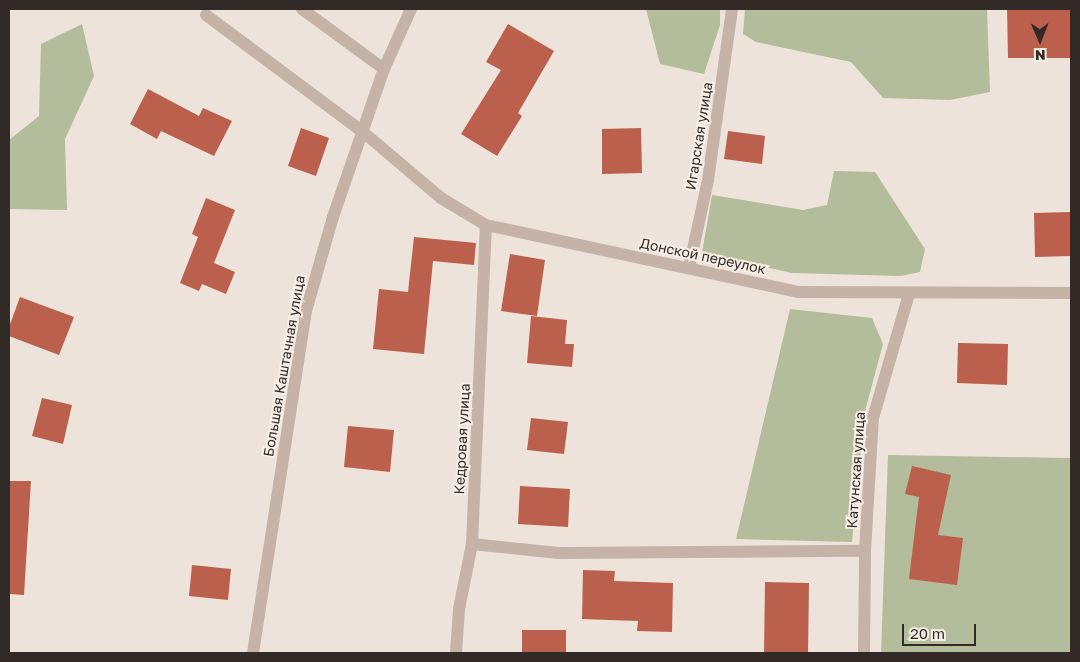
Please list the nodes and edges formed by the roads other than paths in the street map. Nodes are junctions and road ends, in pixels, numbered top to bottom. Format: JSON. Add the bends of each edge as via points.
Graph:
{"nodes":[{"id":1,"x":302,"y":9,"type":"edge"},
{"id":2,"x":411,"y":9,"type":"edge"},
{"id":3,"x":732,"y":9,"type":"edge"},
{"id":4,"x":206,"y":15,"type":"dead end"},
{"id":5,"x":384,"y":69,"type":"junction"},
{"id":6,"x":363,"y":132,"type":"junction"},
{"id":7,"x":486,"y":225,"type":"junction"},
{"id":8,"x":689,"y":268,"type":"junction"},
{"id":9,"x":1071,"y":293,"type":"edge"},
{"id":10,"x":910,"y":294,"type":"junction"},
{"id":11,"x":472,"y":544,"type":"junction"},
{"id":12,"x":865,"y":551,"type":"junction"},
{"id":13,"x":253,"y":653,"type":"edge"},
{"id":14,"x":456,"y":653,"type":"edge"},
{"id":15,"x":864,"y":653,"type":"edge"}],
"edges":[{"from":1,"to":5,"type":"street"},
{"from":2,"to":5,"type":"street","name":"Большая Каштачная улица"},
{"from":3,"to":8,"type":"street","name":"Игарская улица","via":[[708,180]]},
{"from":4,"to":6,"type":"street","name":"Донской переулок"},
{"from":5,"to":6,"type":"street","name":"Большая Каштачная улица"},
{"from":6,"to":7,"type":"street","name":"Донской переулок","via":[[441,198]]},
{"from":6,"to":13,"type":"street","name":"Большая Каштачная улица","via":[[330,226],[306,311]]},
{"from":7,"to":8,"type":"street","name":"Донской переулок"},
{"from":7,"to":11,"type":"street","name":"Кедровая улица"},
{"from":8,"to":10,"type":"street","name":"Донской переулок","via":[[798,292]]},
{"from":9,"to":10,"type":"street","name":"Донской переулок"},
{"from":10,"to":12,"type":"street","name":"Катунская улица","via":[[872,418]]},
{"from":11,"to":12,"type":"street","via":[[559,553]]},
{"from":11,"to":14,"type":"street","name":"Кедровая улица","via":[[459,609]]},
{"from":12,"to":15,"type":"street","name":"Катунская улица"}]}
